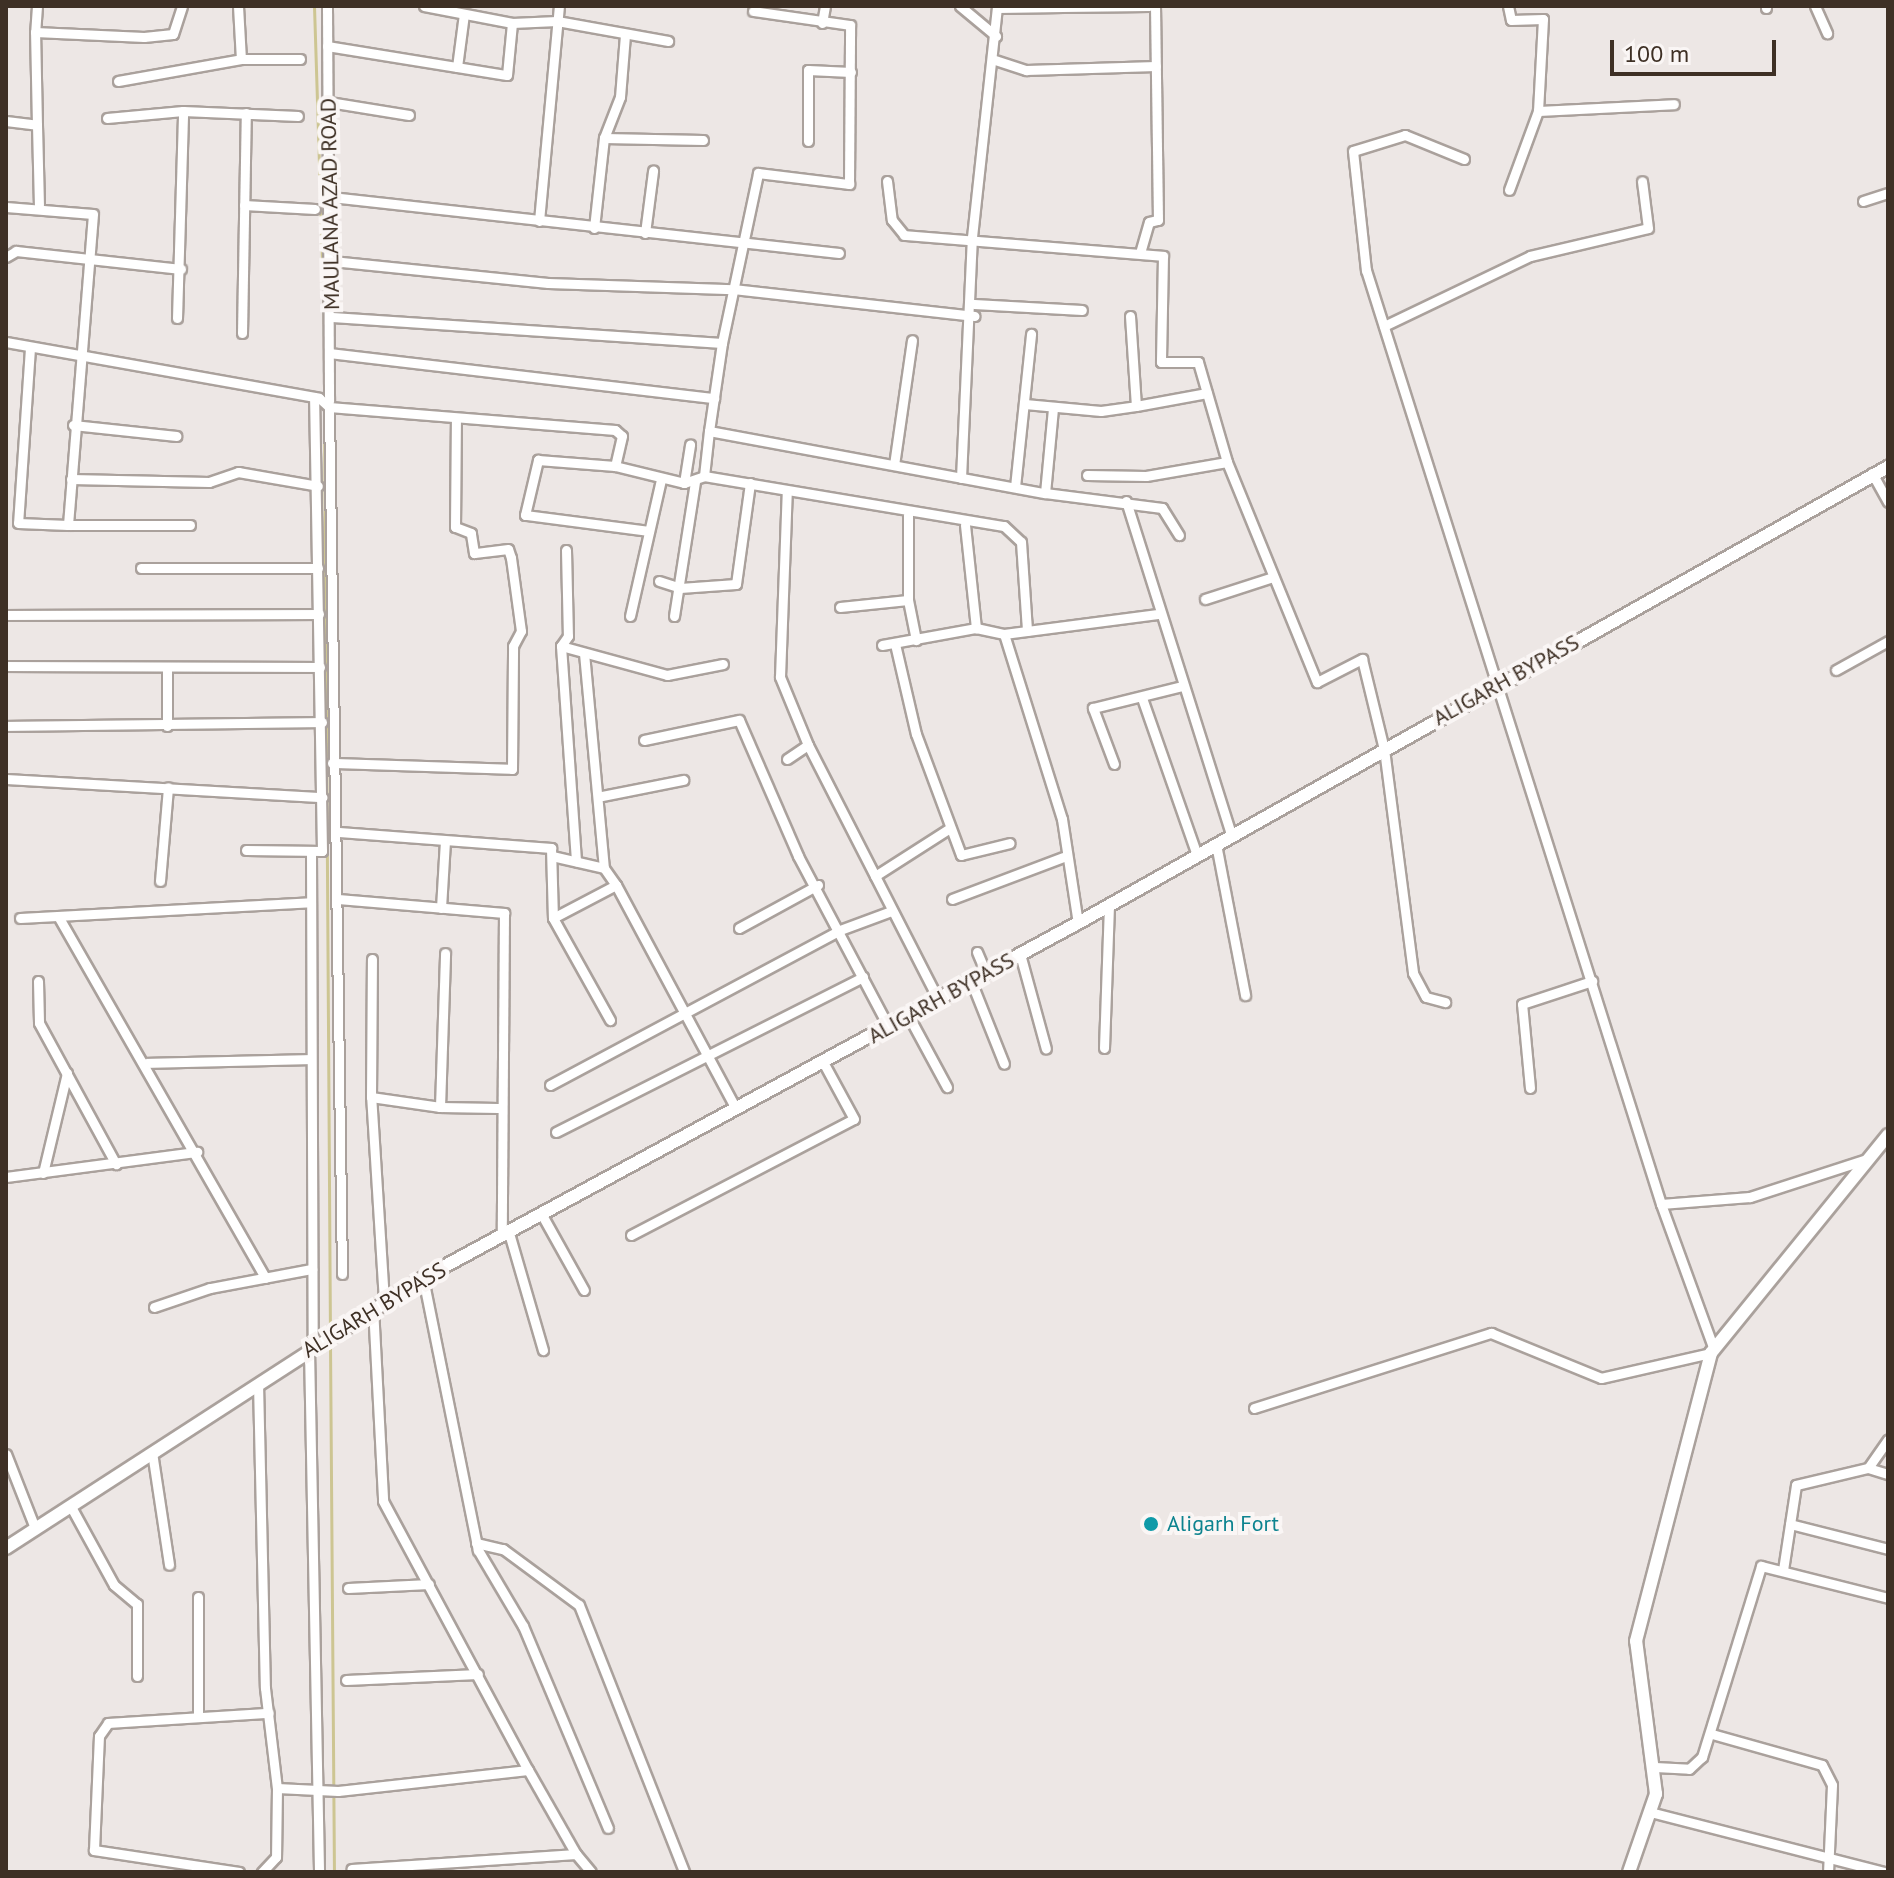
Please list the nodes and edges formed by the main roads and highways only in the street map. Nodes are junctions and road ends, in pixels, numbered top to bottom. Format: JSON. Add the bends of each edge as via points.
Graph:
{"nodes":[{"id":1,"x":1888,"y":467,"type":"edge"},
{"id":2,"x":1887,"y":1138,"type":"edge"},
{"id":3,"x":6,"y":1548,"type":"edge"},
{"id":4,"x":1629,"y":1872,"type":"edge"}],
"edges":[{"from":1,"to":3,"type":"main road","name":"ALIGARH BYPASS","via":[[1078,923],[423,1278]]},
{"from":2,"to":4,"type":"main road","via":[[1712,1352],[1636,1641],[1655,1767],[1654,1813]]}]}
